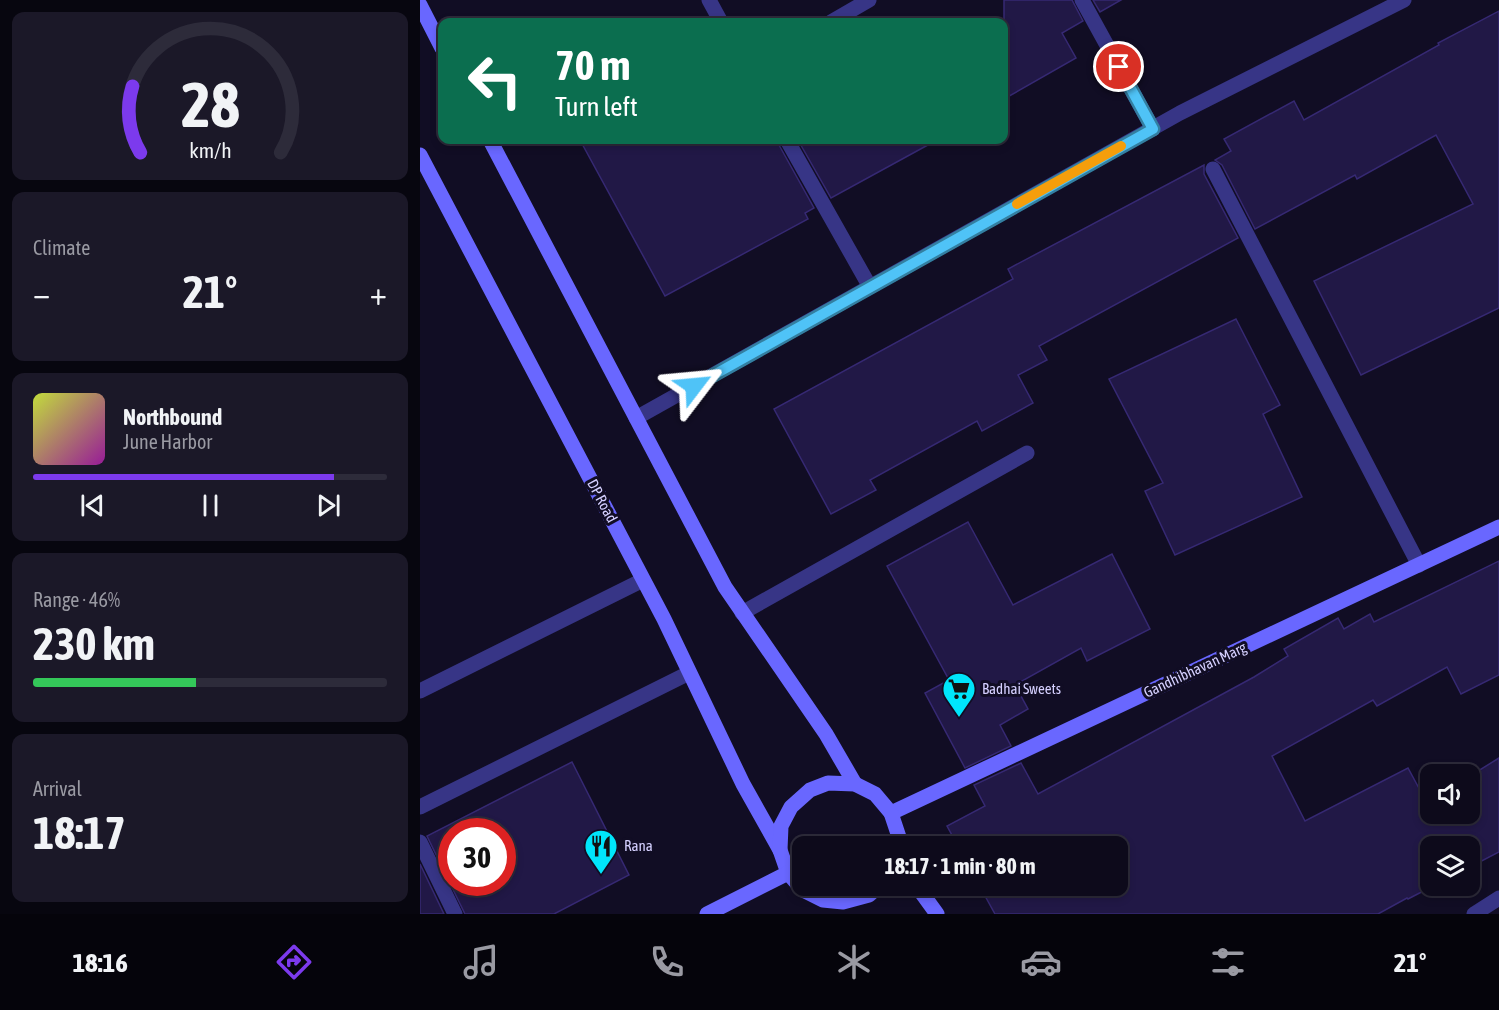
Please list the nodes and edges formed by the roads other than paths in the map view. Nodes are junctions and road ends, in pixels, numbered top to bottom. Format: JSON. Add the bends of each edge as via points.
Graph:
{"nodes":[{"id":1,"x":709,"y":0,"type":"edge"},
{"id":2,"x":869,"y":0,"type":"edge"},
{"id":3,"x":1082,"y":0,"type":"edge"},
{"id":4,"x":1404,"y":0,"type":"edge"},
{"id":5,"x":420,"y":6,"type":"edge"},
{"id":6,"x":719,"y":18,"type":"edge"},
{"id":7,"x":838,"y":18,"type":"edge"},
{"id":8,"x":438,"y":40,"type":"edge"},
{"id":9,"x":1153,"y":129,"type":"junction"},
{"id":10,"x":492,"y":144,"type":"edge"},
{"id":11,"x":789,"y":144,"type":"edge"},
{"id":12,"x":420,"y":155,"type":"edge"},
{"id":13,"x":1213,"y":169,"type":"dead end"},
{"id":14,"x":870,"y":287,"type":"junction"},
{"id":15,"x":636,"y":418,"type":"junction"},
{"id":16,"x":1027,"y":453,"type":"dead end"},
{"id":17,"x":1499,"y":527,"type":"edge"},
{"id":18,"x":1419,"y":565,"type":"junction"},
{"id":19,"x":643,"y":580,"type":"junction"},
{"id":20,"x":742,"y":613,"type":"junction"},
{"id":21,"x":689,"y":673,"type":"junction"},
{"id":22,"x":420,"y":691,"type":"edge"},
{"id":23,"x":855,"y":784,"type":"junction"},
{"id":24,"x":420,"y":807,"type":"edge"},
{"id":25,"x":891,"y":813,"type":"junction"},
{"id":26,"x":899,"y":836,"type":"edge"},
{"id":27,"x":420,"y":842,"type":"edge"},
{"id":28,"x":780,"y":850,"type":"junction"},
{"id":29,"x":788,"y":873,"type":"junction"},
{"id":30,"x":867,"y":896,"type":"edge"},
{"id":31,"x":924,"y":896,"type":"edge"},
{"id":32,"x":1499,"y":898,"type":"edge"},
{"id":33,"x":848,"y":908,"type":"edge"},
{"id":34,"x":455,"y":914,"type":"edge"},
{"id":35,"x":707,"y":914,"type":"edge"},
{"id":36,"x":937,"y":914,"type":"edge"},
{"id":37,"x":1474,"y":914,"type":"edge"}],
"edges":[{"from":1,"to":6,"type":"street"},
{"from":2,"to":7,"type":"street"},
{"from":3,"to":9,"type":"street"},
{"from":4,"to":9,"type":"street"},
{"from":5,"to":8,"type":"main road"},
{"from":9,"to":14,"type":"street"},
{"from":10,"to":15,"type":"main road"},
{"from":11,"to":14,"type":"street"},
{"from":12,"to":19,"type":"main road","name":"DP Road"},
{"from":13,"to":18,"type":"street"},
{"from":14,"to":15,"type":"street"},
{"from":15,"to":20,"type":"main road"},
{"from":16,"to":20,"type":"street"},
{"from":17,"to":18,"type":"main road","name":"Gandhibhavan Marg"},
{"from":18,"to":25,"type":"main road","name":"Gandhibhavan Marg"},
{"from":19,"to":21,"type":"main road","name":"DP Road"},
{"from":19,"to":22,"type":"street"},
{"from":20,"to":23,"type":"main road","via":[[826,734]]},
{"from":21,"to":24,"type":"street"},
{"from":21,"to":28,"type":"main road","name":"DP Road"},
{"from":23,"to":25,"type":"main road","via":[[875,794]]},
{"from":23,"to":28,"type":"main road","via":[[828,783],[810,790],[790,807],[781,826]]},
{"from":25,"to":26,"type":"main road"},
{"from":27,"to":34,"type":"street"},
{"from":28,"to":29,"type":"main road","name":"DP Road"},
{"from":29,"to":33,"type":"main road","via":[[803,890]]},
{"from":29,"to":35,"type":"main road"},
{"from":30,"to":33,"type":"main road"},
{"from":31,"to":36,"type":"main road"},
{"from":32,"to":37,"type":"street"}]}
